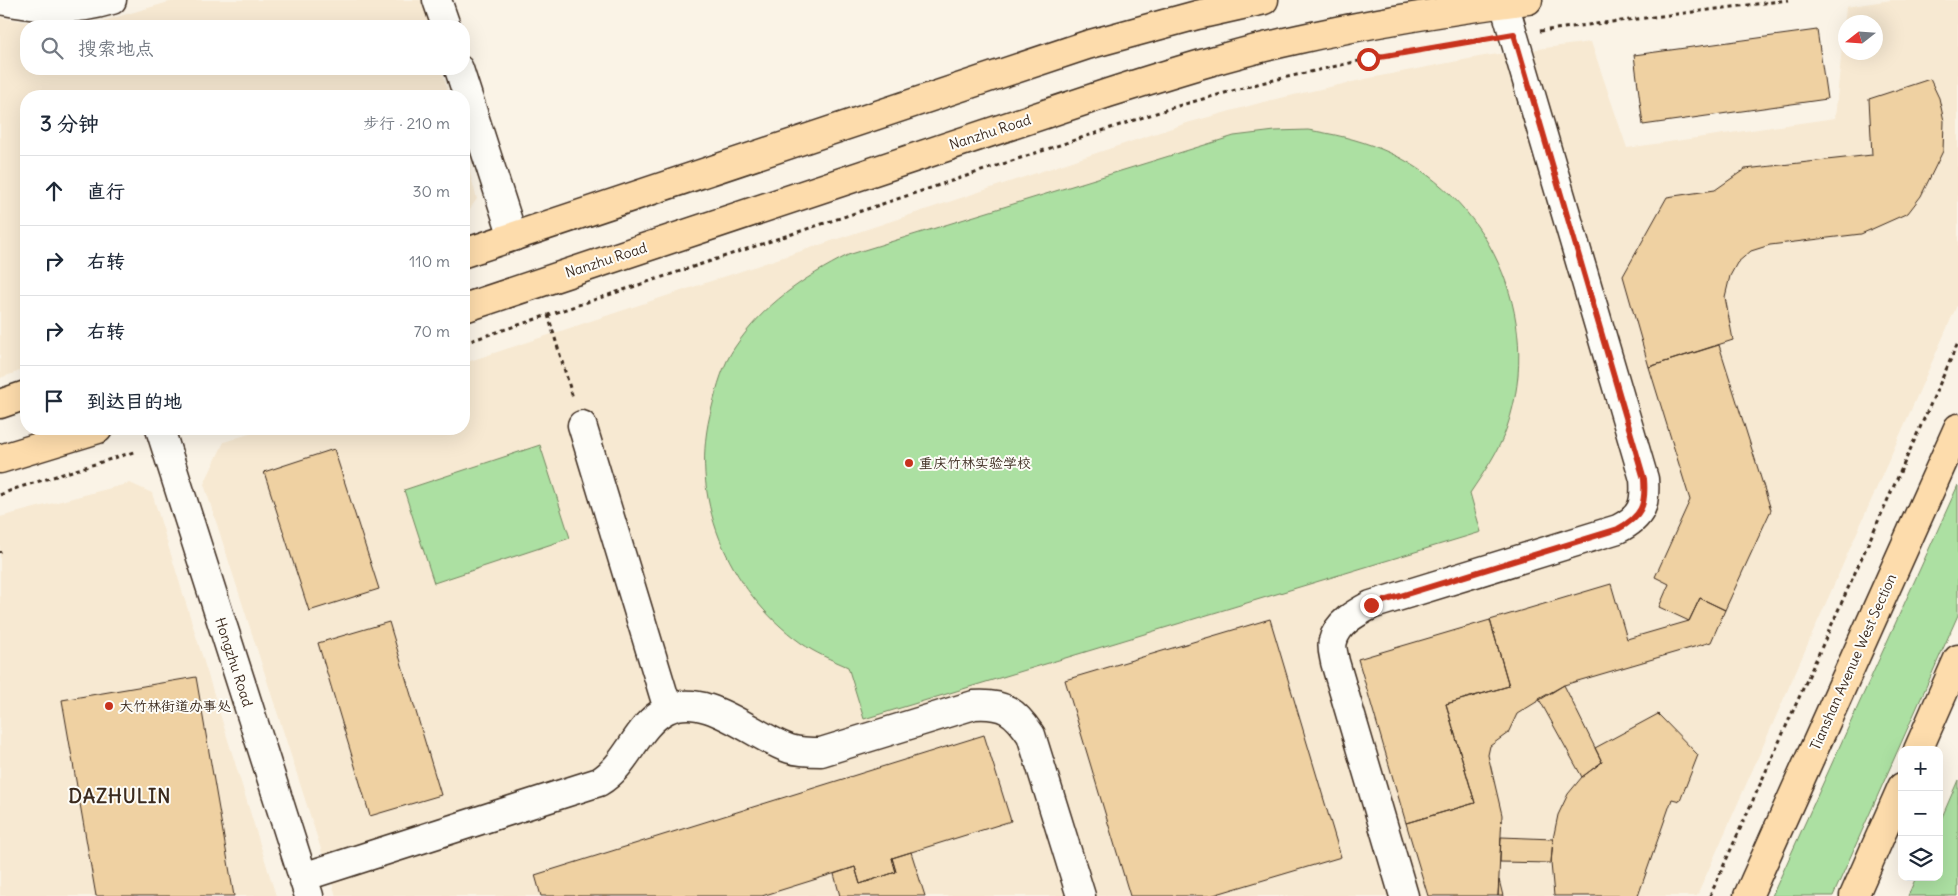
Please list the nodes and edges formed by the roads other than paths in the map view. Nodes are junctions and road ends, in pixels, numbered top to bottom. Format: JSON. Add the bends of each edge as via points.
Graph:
{"nodes":[{"id":1,"x":112,"y":0,"type":"edge"},
{"id":2,"x":437,"y":0,"type":"edge"},
{"id":3,"x":1264,"y":0,"type":"edge"},
{"id":4,"x":7,"y":1,"type":"edge"},
{"id":5,"x":1516,"y":2,"type":"edge"},
{"id":6,"x":444,"y":20,"type":"edge"},
{"id":7,"x":461,"y":75,"type":"edge"},
{"id":8,"x":466,"y":90,"type":"edge"},
{"id":9,"x":470,"y":103,"type":"edge"},
{"id":10,"x":513,"y":237,"type":"junction"},
{"id":11,"x":470,"y":251,"type":"edge"},
{"id":12,"x":470,"y":306,"type":"edge"},
{"id":13,"x":20,"y":397,"type":"edge"},
{"id":14,"x":0,"y":404,"type":"edge"},
{"id":15,"x":582,"y":424,"type":"road end"},
{"id":16,"x":1958,"y":428,"type":"edge"},
{"id":17,"x":79,"y":435,"type":"edge"},
{"id":18,"x":162,"y":435,"type":"edge"},
{"id":19,"x":0,"y":460,"type":"edge"},
{"id":20,"x":1958,"y":660,"type":"edge"},
{"id":21,"x":668,"y":709,"type":"junction"},
{"id":22,"x":1920,"y":746,"type":"edge"},
{"id":23,"x":1900,"y":791,"type":"edge"},
{"id":24,"x":306,"y":886,"type":"edge"},
{"id":25,"x":1081,"y":896,"type":"edge"},
{"id":26,"x":1404,"y":896,"type":"edge"},
{"id":27,"x":1748,"y":896,"type":"edge"},
{"id":28,"x":1854,"y":896,"type":"edge"}],
"edges":[{"from":1,"to":4,"type":"street","via":[[55,10]]},
{"from":2,"to":6,"type":"street"},
{"from":3,"to":10,"type":"main road","via":[[1086,45]]},
{"from":5,"to":12,"type":"main road","name":"Nanzhu Road","via":[[1403,17],[1297,39],[1205,63]]},
{"from":5,"to":26,"type":"street","via":[[1514,34],[1644,479],[1644,502],[1632,522],[1618,529],[1371,605],[1341,626],[1332,642],[1335,662]]},
{"from":7,"to":8,"type":"street"},
{"from":9,"to":10,"type":"street"},
{"from":10,"to":11,"type":"main road"},
{"from":13,"to":14,"type":"main road"},
{"from":15,"to":21,"type":"street"},
{"from":16,"to":27,"type":"main road","name":"Tianshan Avenue West Section"},
{"from":17,"to":19,"type":"main road"},
{"from":18,"to":24,"type":"street","name":"Hongzhu Road"},
{"from":20,"to":22,"type":"main road"},
{"from":21,"to":24,"type":"street","via":[[644,729],[612,774],[599,782]]},
{"from":21,"to":25,"type":"street","via":[[683,705],[716,711],[789,749],[804,752],[821,752],[974,705],[992,704],[1008,709],[1022,721],[1031,735]]},
{"from":23,"to":28,"type":"main road"}]}
